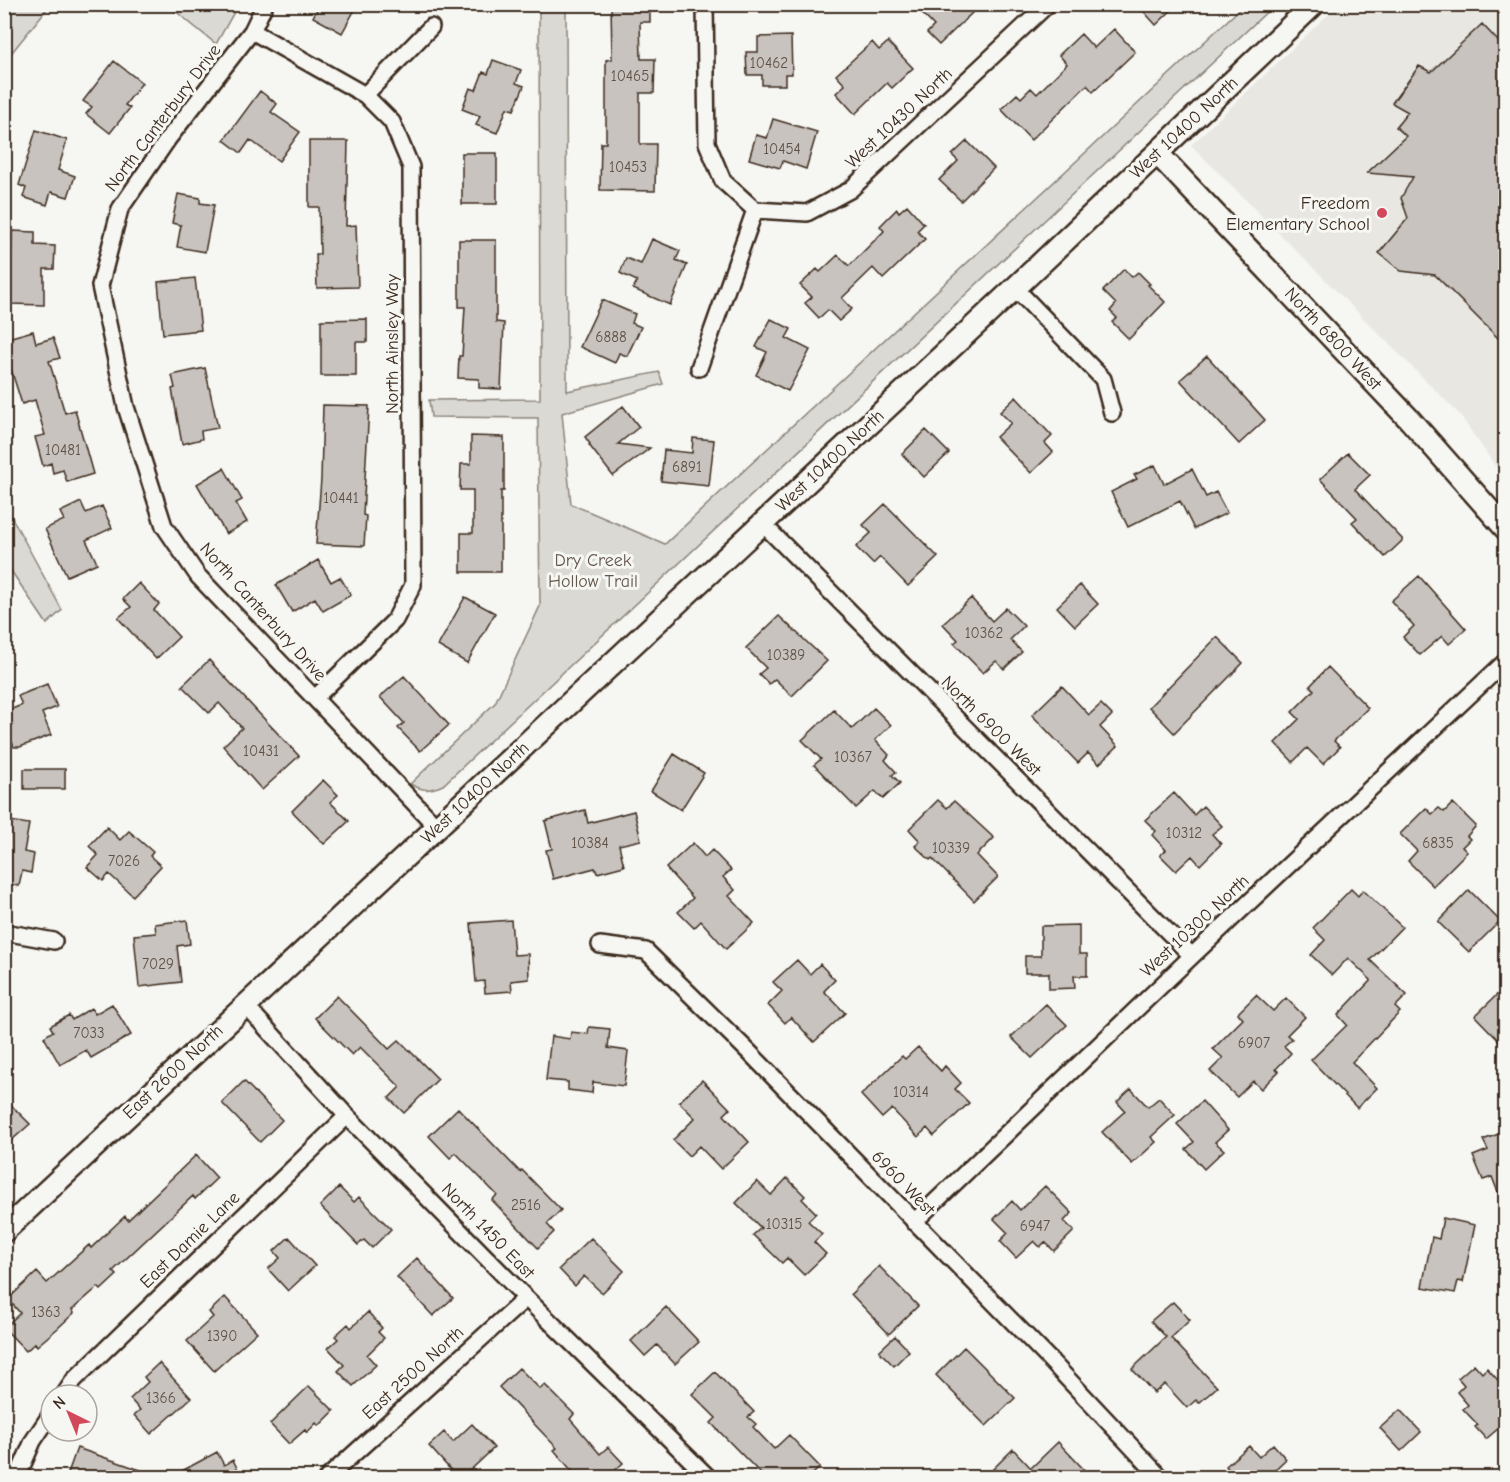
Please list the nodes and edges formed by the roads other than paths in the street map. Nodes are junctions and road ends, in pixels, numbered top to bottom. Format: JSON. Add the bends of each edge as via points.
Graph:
{"nodes":[{"id":1,"x":265,"y":4,"type":"edge"},
{"id":2,"x":705,"y":4,"type":"edge"},
{"id":3,"x":1314,"y":4,"type":"edge"},
{"id":4,"x":1042,"y":6,"type":"edge"},
{"id":5,"x":431,"y":27,"type":"dead end"},
{"id":6,"x":252,"y":31,"type":"junction"},
{"id":7,"x":365,"y":95,"type":"junction"},
{"id":8,"x":1157,"y":153,"type":"junction"},
{"id":9,"x":755,"y":210,"type":"junction"},
{"id":10,"x":1015,"y":288,"type":"junction"},
{"id":11,"x":699,"y":368,"type":"dead end"},
{"id":12,"x":1112,"y":413,"type":"dead end"},
{"id":13,"x":763,"y":524,"type":"junction"},
{"id":14,"x":1506,"y":529,"type":"edge"},
{"id":15,"x":1506,"y":661,"type":"edge"},
{"id":16,"x":315,"y":698,"type":"junction"},
{"id":17,"x":438,"y":828,"type":"junction"},
{"id":18,"x":342,"y":915,"type":"joint"},
{"id":19,"x":4,"y":932,"type":"edge"},
{"id":20,"x":54,"y":941,"type":"dead end"},
{"id":21,"x":600,"y":945,"type":"dead end"},
{"id":22,"x":1192,"y":956,"type":"junction"},
{"id":23,"x":245,"y":1005,"type":"junction"},
{"id":24,"x":347,"y":1116,"type":"junction"},
{"id":25,"x":914,"y":1222,"type":"junction"},
{"id":26,"x":5,"y":1228,"type":"edge"},
{"id":27,"x":525,"y":1298,"type":"junction"},
{"id":28,"x":72,"y":1383,"type":"edge"},
{"id":29,"x":39,"y":1432,"type":"edge"},
{"id":30,"x":698,"y":1474,"type":"edge"},
{"id":31,"x":17,"y":1478,"type":"edge"},
{"id":32,"x":327,"y":1478,"type":"edge"},
{"id":33,"x":1161,"y":1478,"type":"edge"}],
"edges":[{"from":1,"to":6,"type":"street","name":"North Canterbury Drive"},
{"from":2,"to":9,"type":"street","via":[[707,143],[723,181]]},
{"from":3,"to":8,"type":"street","name":"West 10400 North"},
{"from":4,"to":9,"type":"street","name":"West 10430 North","via":[[850,190],[807,213]]},
{"from":5,"to":7,"type":"street"},
{"from":6,"to":7,"type":"street","name":"North Ainsley Way"},
{"from":6,"to":16,"type":"street","name":"North Canterbury Drive","via":[[120,208],[100,286],[126,407],[164,526],[198,576]]},
{"from":7,"to":16,"type":"street","name":"North Ainsley Way","via":[[392,122],[411,167],[413,585],[395,620]]},
{"from":8,"to":10,"type":"street","name":"West 10400 North"},
{"from":8,"to":14,"type":"street","name":"North 6800 West","via":[[1410,420]]},
{"from":9,"to":11,"type":"street"},
{"from":10,"to":12,"type":"street","via":[[1103,379]]},
{"from":10,"to":13,"type":"street","name":"West 10400 North"},
{"from":13,"to":17,"type":"street","name":"West 10400 North"},
{"from":13,"to":22,"type":"street","name":"North 6900 West"},
{"from":15,"to":22,"type":"street","name":"West 10300 North"},
{"from":16,"to":17,"type":"street","name":"North Canterbury Drive"},
{"from":17,"to":18,"type":"street","name":"West 10400 North"},
{"from":18,"to":23,"type":"street","name":"East 2600 North"},
{"from":19,"to":20,"type":"street"},
{"from":21,"to":25,"type":"street","name":"6960 West","via":[[646,951]]},
{"from":22,"to":25,"type":"street","name":"West 10300 North"},
{"from":23,"to":24,"type":"street","name":"North 1450 East"},
{"from":23,"to":26,"type":"street","name":"East 2600 North"},
{"from":24,"to":27,"type":"street","name":"North 1450 East"},
{"from":24,"to":28,"type":"street","name":"East Damie Lane"},
{"from":25,"to":33,"type":"street","name":"6960 West"},
{"from":27,"to":30,"type":"street","name":"North 1450 East"},
{"from":27,"to":32,"type":"street","name":"East 2500 North"},
{"from":29,"to":31,"type":"street"}]}
